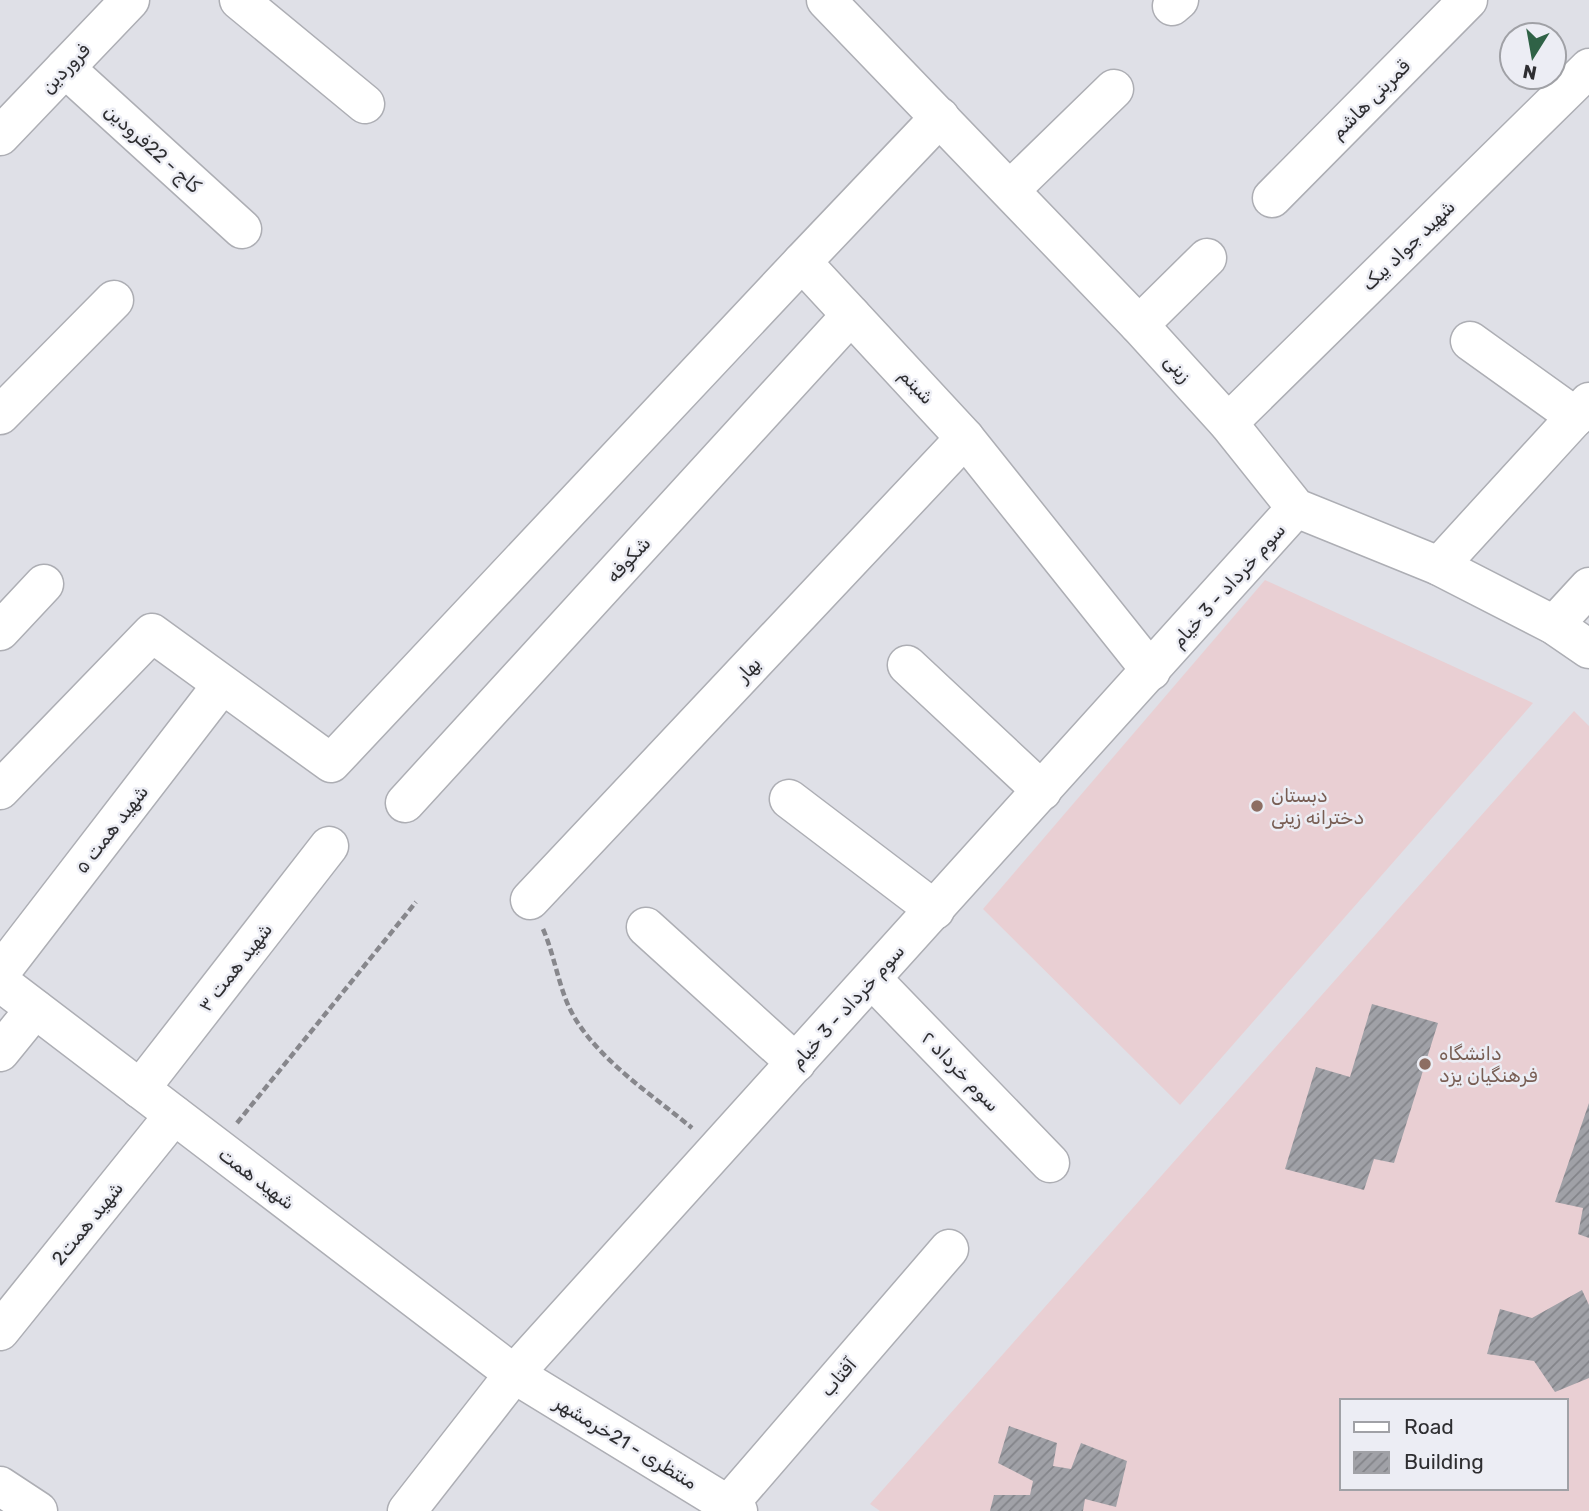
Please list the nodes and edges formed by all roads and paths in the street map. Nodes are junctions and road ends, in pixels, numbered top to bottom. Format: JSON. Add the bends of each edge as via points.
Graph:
{"nodes":[{"id":1,"x":130,"y":0,"type":"edge"},
{"id":2,"x":239,"y":0,"type":"edge"},
{"id":3,"x":826,"y":0,"type":"edge"},
{"id":4,"x":1468,"y":0,"type":"edge"},
{"id":5,"x":65,"y":68,"type":"junction"},
{"id":6,"x":1589,"y":68,"type":"edge"},
{"id":7,"x":1114,"y":89,"type":"dead end"},
{"id":8,"x":365,"y":104,"type":"dead end"},
{"id":9,"x":940,"y":117,"type":"junction"},
{"id":10,"x":0,"y":136,"type":"edge"},
{"id":11,"x":1011,"y":190,"type":"junction"},
{"id":12,"x":1272,"y":198,"type":"dead end"},
{"id":13,"x":242,"y":229,"type":"dead end"},
{"id":14,"x":1207,"y":258,"type":"dead end"},
{"id":15,"x":802,"y":262,"type":"junction"},
{"id":16,"x":114,"y":300,"type":"dead end"},
{"id":17,"x":851,"y":315,"type":"junction"},
{"id":18,"x":1139,"y":325,"type":"junction"},
{"id":19,"x":1470,"y":341,"type":"dead end"},
{"id":20,"x":1582,"y":409,"type":"edge"},
{"id":21,"x":0,"y":415,"type":"edge"},
{"id":22,"x":1228,"y":423,"type":"junction"},
{"id":23,"x":965,"y":438,"type":"junction"},
{"id":24,"x":1296,"y":508,"type":"junction"},
{"id":25,"x":1439,"y":566,"type":"junction"},
{"id":26,"x":44,"y":584,"type":"dead end"},
{"id":27,"x":1589,"y":587,"type":"edge"},
{"id":28,"x":1555,"y":625,"type":"junction"},
{"id":29,"x":0,"y":631,"type":"edge"},
{"id":30,"x":1589,"y":649,"type":"edge"},
{"id":31,"x":907,"y":665,"type":"dead end"},
{"id":32,"x":1151,"y":671,"type":"junction"},
{"id":33,"x":221,"y":685,"type":"junction"},
{"id":34,"x":0,"y":790,"type":"edge"},
{"id":35,"x":1042,"y":791,"type":"junction"},
{"id":36,"x":789,"y":799,"type":"dead end"},
{"id":37,"x":405,"y":803,"type":"dead end"},
{"id":38,"x":330,"y":846,"type":"dead end"},
{"id":39,"x":530,"y":900,"type":"joint"},
{"id":40,"x":416,"y":902,"type":"dead end"},
{"id":41,"x":935,"y":910,"type":"junction"},
{"id":42,"x":646,"y":927,"type":"dead end"},
{"id":43,"x":0,"y":973,"type":"edge"},
{"id":44,"x":872,"y":979,"type":"junction"},
{"id":45,"x":0,"y":982,"type":"edge"},
{"id":46,"x":35,"y":1009,"type":"junction"},
{"id":47,"x":0,"y":1052,"type":"edge"},
{"id":48,"x":796,"y":1063,"type":"junction"},
{"id":49,"x":140,"y":1089,"type":"junction"},
{"id":50,"x":174,"y":1115,"type":"junction"},
{"id":51,"x":217,"y":1148,"type":"junction"},
{"id":52,"x":717,"y":1149,"type":"junction"},
{"id":53,"x":1050,"y":1163,"type":"dead end"},
{"id":54,"x":949,"y":1249,"type":"dead end"},
{"id":55,"x":0,"y":1331,"type":"edge"},
{"id":56,"x":514,"y":1374,"type":"junction"},
{"id":57,"x":0,"y":1486,"type":"edge"},
{"id":58,"x":733,"y":1508,"type":"edge"},
{"id":59,"x":38,"y":1511,"type":"edge"},
{"id":60,"x":407,"y":1511,"type":"edge"}],
"edges":[{"from":1,"to":5,"type":"street","name":"فروردین"},
{"from":2,"to":8,"type":"street"},
{"from":3,"to":9,"type":"street","name":"زینی"},
{"from":4,"to":12,"type":"street","name":"قمربنی هاشم"},
{"from":5,"to":10,"type":"street","name":"فروردین"},
{"from":5,"to":13,"type":"street","name":"کاج - 22فرودین"},
{"from":6,"to":22,"type":"street","name":"شهید جواد بیک"},
{"from":7,"to":11,"type":"street"},
{"from":9,"to":11,"type":"street","name":"زینی"},
{"from":9,"to":15,"type":"street"},
{"from":11,"to":18,"type":"street","name":"زینی"},
{"from":14,"to":18,"type":"street"},
{"from":15,"to":17,"type":"street","name":"شبنم"},
{"from":15,"to":33,"type":"street","via":[[331,763]]},
{"from":16,"to":21,"type":"street"},
{"from":17,"to":23,"type":"street","name":"شبنم"},
{"from":17,"to":37,"type":"street","name":"شکوفه"},
{"from":18,"to":22,"type":"street","name":"زینی"},
{"from":19,"to":20,"type":"street"},
{"from":20,"to":25,"type":"street"},
{"from":22,"to":24,"type":"street","name":"زینی"},
{"from":23,"to":32,"type":"street","name":"شبنم"},
{"from":23,"to":39,"type":"street","name":"بهار"},
{"from":24,"to":25,"type":"street","name":"زینی"},
{"from":24,"to":32,"type":"street","name":"سوم خرداد - 3 خیام"},
{"from":25,"to":28,"type":"street","name":"زینی"},
{"from":26,"to":29,"type":"street"},
{"from":27,"to":28,"type":"street"},
{"from":28,"to":30,"type":"street","name":"زینی"},
{"from":31,"to":35,"type":"street"},
{"from":32,"to":35,"type":"street","name":"سوم خرداد - 3 خیام"},
{"from":33,"to":34,"type":"street","via":[[152,633]]},
{"from":33,"to":43,"type":"street","name":"شهید همت ۵"},
{"from":35,"to":41,"type":"street","name":"سوم خرداد - 3 خیام"},
{"from":36,"to":41,"type":"street"},
{"from":38,"to":49,"type":"street","name":"شهید همت ۳"},
{"from":39,"to":52,"type":"path","via":[[557,963],[566,1001],[590,1042]]},
{"from":40,"to":51,"type":"path"},
{"from":41,"to":44,"type":"street","name":"سوم خرداد - 3 خیام"},
{"from":42,"to":48,"type":"street"},
{"from":44,"to":48,"type":"street","name":"سوم خرداد - 3 خیام"},
{"from":44,"to":53,"type":"street","name":"سوم خرداد ۲"},
{"from":45,"to":46,"type":"street","name":"شهید همت"},
{"from":46,"to":47,"type":"street"},
{"from":46,"to":49,"type":"street","name":"شهید همت"},
{"from":48,"to":52,"type":"street","name":"سوم خرداد - 3 خیام"},
{"from":49,"to":50,"type":"street","name":"شهید همت"},
{"from":50,"to":51,"type":"street","name":"شهید همت"},
{"from":50,"to":55,"type":"street","name":"2شهید همت"},
{"from":51,"to":56,"type":"street","name":"شهید همت"},
{"from":52,"to":56,"type":"street","name":"سوم خرداد - 3 خیام"},
{"from":54,"to":58,"type":"street","name":"آفتاب"},
{"from":56,"to":58,"type":"street","name":"منتظری - 21خرمشهر"},
{"from":56,"to":60,"type":"street","name":"سوم خرداد - 3 خیام"},
{"from":57,"to":59,"type":"street"}]}
